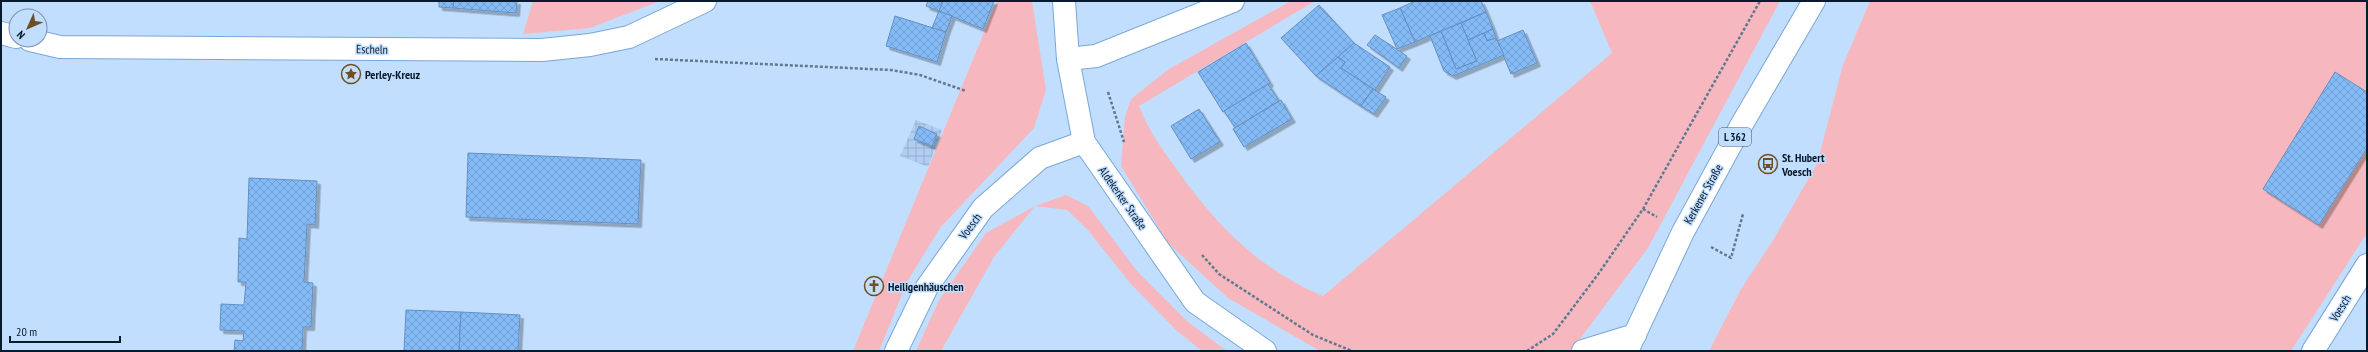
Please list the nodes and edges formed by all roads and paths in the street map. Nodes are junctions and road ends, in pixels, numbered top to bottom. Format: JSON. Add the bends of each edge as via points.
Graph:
{"nodes":[{"id":1,"x":705,"y":1,"type":"edge"},
{"id":2,"x":1064,"y":1,"type":"edge"},
{"id":3,"x":1233,"y":1,"type":"edge"},
{"id":4,"x":1760,"y":1,"type":"edge"},
{"id":5,"x":1814,"y":1,"type":"edge"},
{"id":6,"x":629,"y":37,"type":"junction"},
{"id":7,"x":48,"y":44,"type":"edge"},
{"id":8,"x":1096,"y":56,"type":"junction"},
{"id":9,"x":1068,"y":59,"type":"junction"},
{"id":10,"x":966,"y":91,"type":"dead end"},
{"id":11,"x":1084,"y":142,"type":"junction"},
{"id":12,"x":1124,"y":145,"type":"dead end"},
{"id":13,"x":1198,"y":250,"type":"dead end"},
{"id":14,"x":2367,"y":266,"type":"edge"},
{"id":15,"x":1631,"y":343,"type":"edge"},
{"id":16,"x":896,"y":351,"type":"edge"},
{"id":17,"x":1265,"y":351,"type":"edge"},
{"id":18,"x":1352,"y":351,"type":"edge"},
{"id":19,"x":1527,"y":351,"type":"edge"},
{"id":20,"x":1583,"y":351,"type":"edge"},
{"id":21,"x":2313,"y":351,"type":"edge"}],
"edges":[{"from":1,"to":6,"type":"street","name":"Escheln"},
{"from":2,"to":9,"type":"street","name":"Aldekerker Straße"},
{"from":3,"to":8,"type":"street"},
{"from":4,"to":19,"type":"path","via":[[1643,209],[1553,334]]},
{"from":5,"to":15,"type":"street","name":"Kerkener Straße","number":"L 362","via":[[1683,232]]},
{"from":6,"to":7,"type":"street","name":"Escheln","via":[[590,45],[542,50],[60,47]]},
{"from":6,"to":10,"type":"path","via":[[646,59],[891,70],[920,75]]},
{"from":8,"to":9,"type":"street"},
{"from":8,"to":12,"type":"path"},
{"from":9,"to":11,"type":"street","name":"Aldekerker Straße"},
{"from":11,"to":16,"type":"street","name":"Voesch","via":[[1040,158],[984,208],[927,287]]},
{"from":11,"to":17,"type":"street","name":"Aldekerker Straße","via":[[1196,302]]},
{"from":13,"to":18,"type":"path","via":[[1225,278],[1313,335]]},
{"from":14,"to":21,"type":"street","name":"Voesch"},
{"from":15,"to":20,"type":"street"}]}
